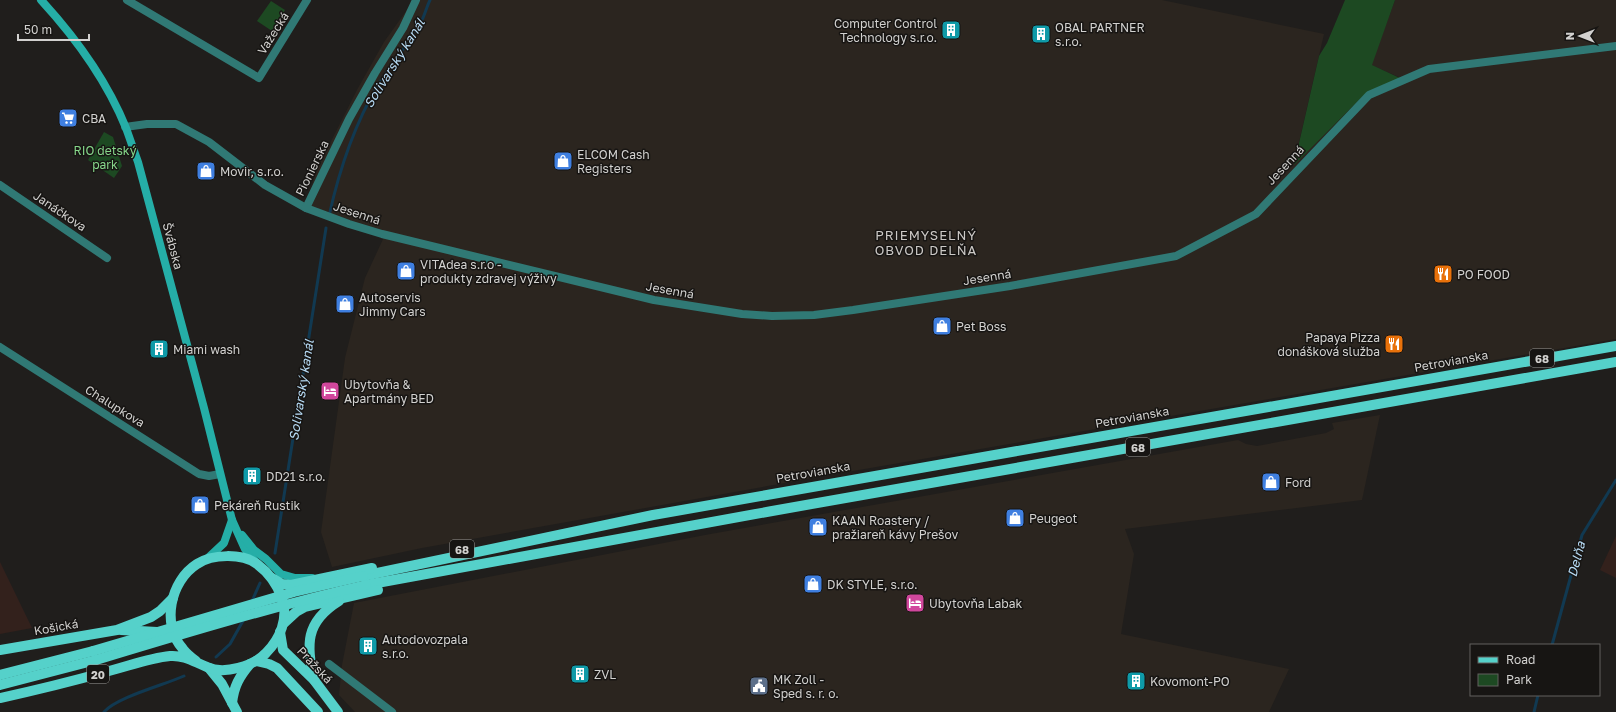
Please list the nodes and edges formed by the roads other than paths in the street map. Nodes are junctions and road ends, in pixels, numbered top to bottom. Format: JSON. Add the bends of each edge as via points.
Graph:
{"nodes":[{"id":1,"x":41,"y":0,"type":"edge"},
{"id":2,"x":127,"y":0,"type":"edge"},
{"id":3,"x":308,"y":0,"type":"edge"},
{"id":4,"x":416,"y":0,"type":"edge"},
{"id":5,"x":1616,"y":46,"type":"edge"},
{"id":6,"x":125,"y":127,"type":"junction"},
{"id":7,"x":0,"y":185,"type":"edge"},
{"id":8,"x":306,"y":208,"type":"junction"},
{"id":9,"x":107,"y":258,"type":"dead end"},
{"id":10,"x":1616,"y":346,"type":"edge"},
{"id":11,"x":0,"y":347,"type":"edge"},
{"id":12,"x":1616,"y":362,"type":"edge"},
{"id":13,"x":220,"y":474,"type":"junction"},
{"id":14,"x":653,"y":514,"type":"junction"},
{"id":15,"x":232,"y":520,"type":"junction"},
{"id":16,"x":208,"y":558,"type":"junction"},
{"id":17,"x":256,"y":563,"type":"junction"},
{"id":18,"x":272,"y":578,"type":"junction"},
{"id":19,"x":322,"y":578,"type":"junction"},
{"id":20,"x":363,"y":585,"type":"junction"},
{"id":21,"x":173,"y":598,"type":"junction"},
{"id":22,"x":282,"y":628,"type":"junction"},
{"id":23,"x":117,"y":630,"type":"junction"},
{"id":24,"x":176,"y":639,"type":"junction"},
{"id":25,"x":0,"y":650,"type":"edge"},
{"id":26,"x":94,"y":655,"type":"junction"},
{"id":27,"x":196,"y":661,"type":"junction"},
{"id":28,"x":253,"y":663,"type":"junction"},
{"id":29,"x":329,"y":664,"type":"dead end"},
{"id":30,"x":209,"y":668,"type":"junction"},
{"id":31,"x":0,"y":675,"type":"edge"},
{"id":32,"x":314,"y":680,"type":"junction"},
{"id":33,"x":0,"y":685,"type":"edge"},
{"id":34,"x":0,"y":698,"type":"edge"},
{"id":35,"x":235,"y":707,"type":"edge"},
{"id":36,"x":318,"y":712,"type":"edge"},
{"id":37,"x":338,"y":712,"type":"edge"},
{"id":38,"x":392,"y":712,"type":"edge"}],
"edges":[{"from":1,"to":6,"type":"street","name":"Švábska","via":[[96,71]]},
{"from":2,"to":3,"type":"street","name":"Važecká","via":[[259,78]]},
{"from":4,"to":8,"type":"street","name":"Pionierska","via":[[403,28],[349,119]]},
{"from":5,"to":8,"type":"street","name":"Jesenná","via":[[1429,69],[1369,95],[1256,214],[1176,256],[1004,287],[810,316],[742,314],[654,300],[434,247]]},
{"from":6,"to":8,"type":"street","name":"Pionierska","via":[[176,124],[209,142],[265,185]]},
{"from":6,"to":13,"type":"street","name":"Švábska","via":[[138,162]]},
{"from":7,"to":9,"type":"street","name":"Janáčkova"},
{"from":10,"to":14,"type":"main road","name":"Petrovianska","number":"68"},
{"from":11,"to":13,"type":"street","name":"Chalupkova","via":[[199,474]]},
{"from":12,"to":20,"type":"main road","number":"68","via":[[853,498],[659,530]]},
{"from":13,"to":15,"type":"street","name":"Švábska"},
{"from":14,"to":19,"type":"main road","number":"68","via":[[574,525]]},
{"from":14,"to":20,"type":"main road"},
{"from":15,"to":16,"type":"street","via":[[224,543]]},
{"from":15,"to":17,"type":"street","name":"Švábska","via":[[245,549]]},
{"from":15,"to":19,"type":"street","via":[[254,550],[281,574],[295,578]]},
{"from":16,"to":17,"type":"main road","number":"68","via":[[233,557]]},
{"from":16,"to":21,"type":"main road","number":"68","via":[[188,572],[178,584]]},
{"from":17,"to":18,"type":"main road","number":"68"},
{"from":18,"to":19,"type":"main road","number":"68","via":[[291,586]]},
{"from":18,"to":22,"type":"main road","number":"68","via":[[285,612]]},
{"from":20,"to":22,"type":"main road","via":[[305,607],[296,612]]},
{"from":20,"to":26,"type":"main road","bridge":true,"via":[[257,603]]},
{"from":20,"to":32,"type":"main road","number":"68","via":[[331,607],[315,624],[309,639]]},
{"from":21,"to":23,"type":"main road","name":"Košická","via":[[151,617]]},
{"from":21,"to":24,"type":"main road","number":"68","via":[[170,611]]},
{"from":22,"to":28,"type":"main road","via":[[270,649]]},
{"from":22,"to":32,"type":"main road","name":"Pražská","number":"68","via":[[283,650]]},
{"from":23,"to":24,"type":"main road","name":"Košická","via":[[164,633]]},
{"from":23,"to":25,"type":"main road","name":"Košická"},
{"from":24,"to":27,"type":"main road","number":"68","via":[[182,649]]},
{"from":26,"to":31,"type":"main road"},
{"from":26,"to":33,"type":"main road"},
{"from":27,"to":30,"type":"main road","number":"68"},
{"from":27,"to":34,"type":"main road","number":"20","via":[[183,656],[170,656]]},
{"from":28,"to":30,"type":"main road","number":"68","via":[[236,668]]},
{"from":28,"to":35,"type":"main road","via":[[239,677],[233,690]]},
{"from":28,"to":36,"type":"main road","number":"68","via":[[269,664],[277,668]]},
{"from":29,"to":38,"type":"street"},
{"from":30,"to":35,"type":"main road"},
{"from":32,"to":37,"type":"main road","name":"Pražská","number":"68"}]}
